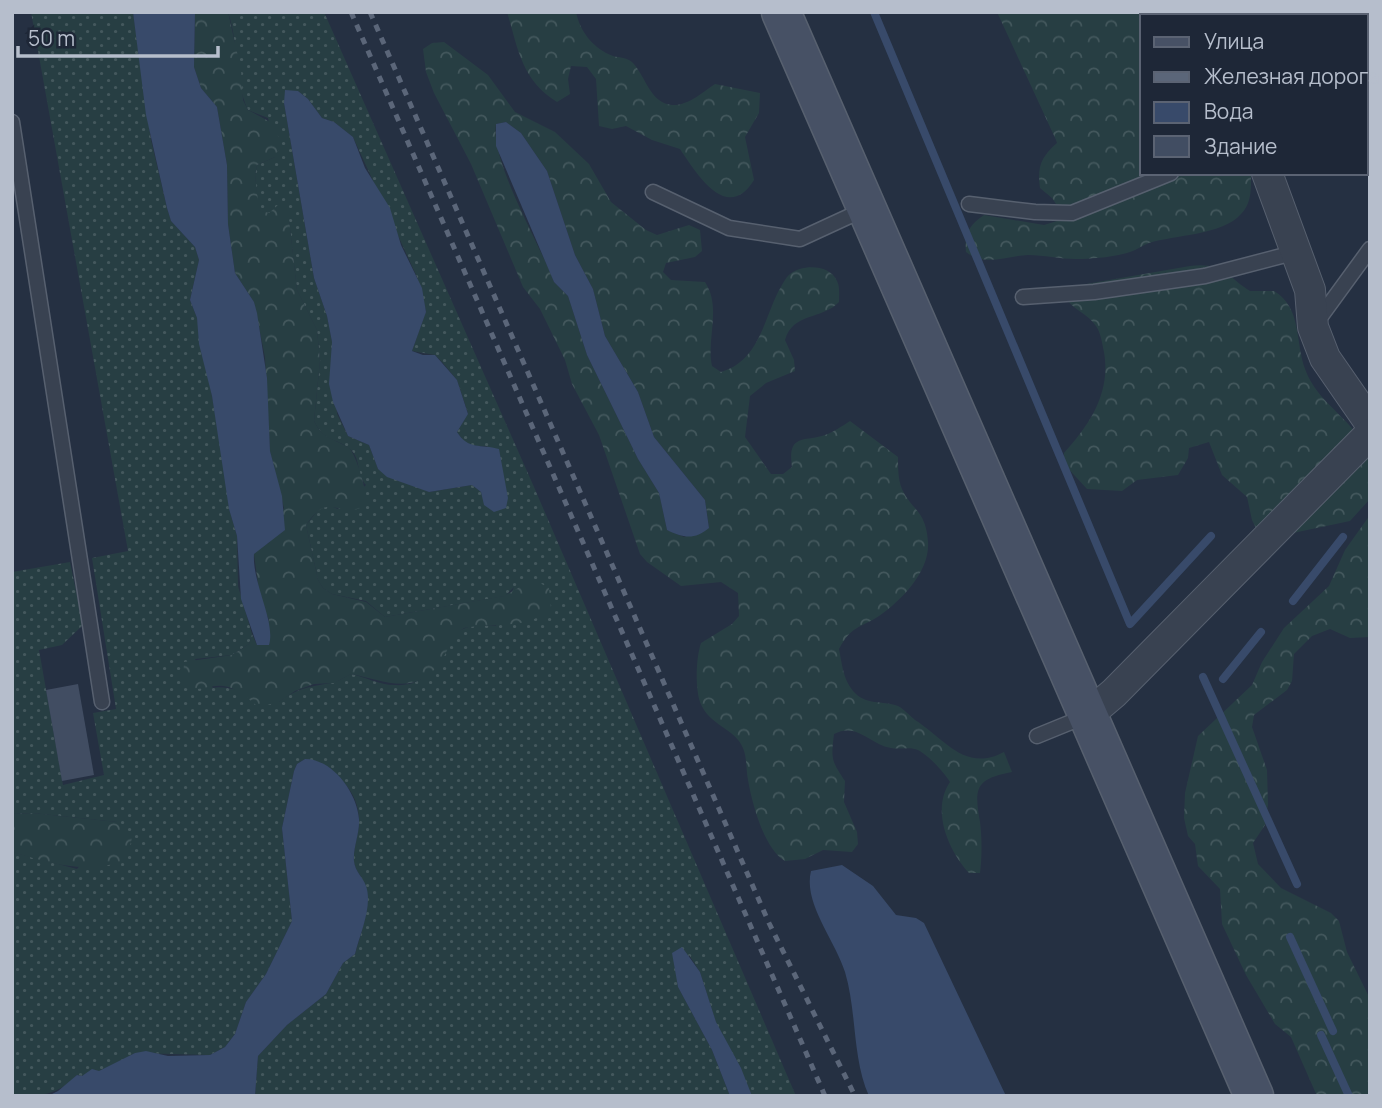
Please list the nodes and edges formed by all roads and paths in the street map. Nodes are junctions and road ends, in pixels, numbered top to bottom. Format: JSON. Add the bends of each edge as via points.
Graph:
{"nodes":[{"id":1,"x":781,"y":12,"type":"edge"},
{"id":2,"x":12,"y":122,"type":"edge"},
{"id":3,"x":1166,"y":175,"type":"edge"},
{"id":4,"x":1268,"y":175,"type":"edge"},
{"id":5,"x":653,"y":192,"type":"dead end"},
{"id":6,"x":969,"y":204,"type":"dead end"},
{"id":7,"x":866,"y":209,"type":"junction"},
{"id":8,"x":1370,"y":249,"type":"edge"},
{"id":9,"x":1297,"y":251,"type":"junction"},
{"id":10,"x":1023,"y":297,"type":"dead end"},
{"id":11,"x":1313,"y":327,"type":"junction"},
{"id":12,"x":1370,"y":423,"type":"edge"},
{"id":13,"x":1370,"y":434,"type":"edge"},
{"id":14,"x":102,"y":702,"type":"dead end"},
{"id":15,"x":1088,"y":715,"type":"junction"},
{"id":16,"x":1037,"y":736,"type":"dead end"},
{"id":17,"x":1254,"y":1096,"type":"edge"}],
"edges":[{"from":1,"to":7,"type":"main road"},
{"from":2,"to":14,"type":"lane"},
{"from":3,"to":6,"type":"lane","via":[[1072,213]]},
{"from":4,"to":9,"type":"street"},
{"from":5,"to":7,"type":"lane","via":[[729,228],[800,239]]},
{"from":7,"to":15,"type":"main road"},
{"from":8,"to":11,"type":"lane"},
{"from":9,"to":10,"type":"lane","via":[[1205,276]]},
{"from":9,"to":11,"type":"street","via":[[1311,290]]},
{"from":11,"to":12,"type":"street","via":[[1325,358]]},
{"from":13,"to":15,"type":"street"},
{"from":15,"to":16,"type":"lane"},
{"from":15,"to":17,"type":"main road"}]}
